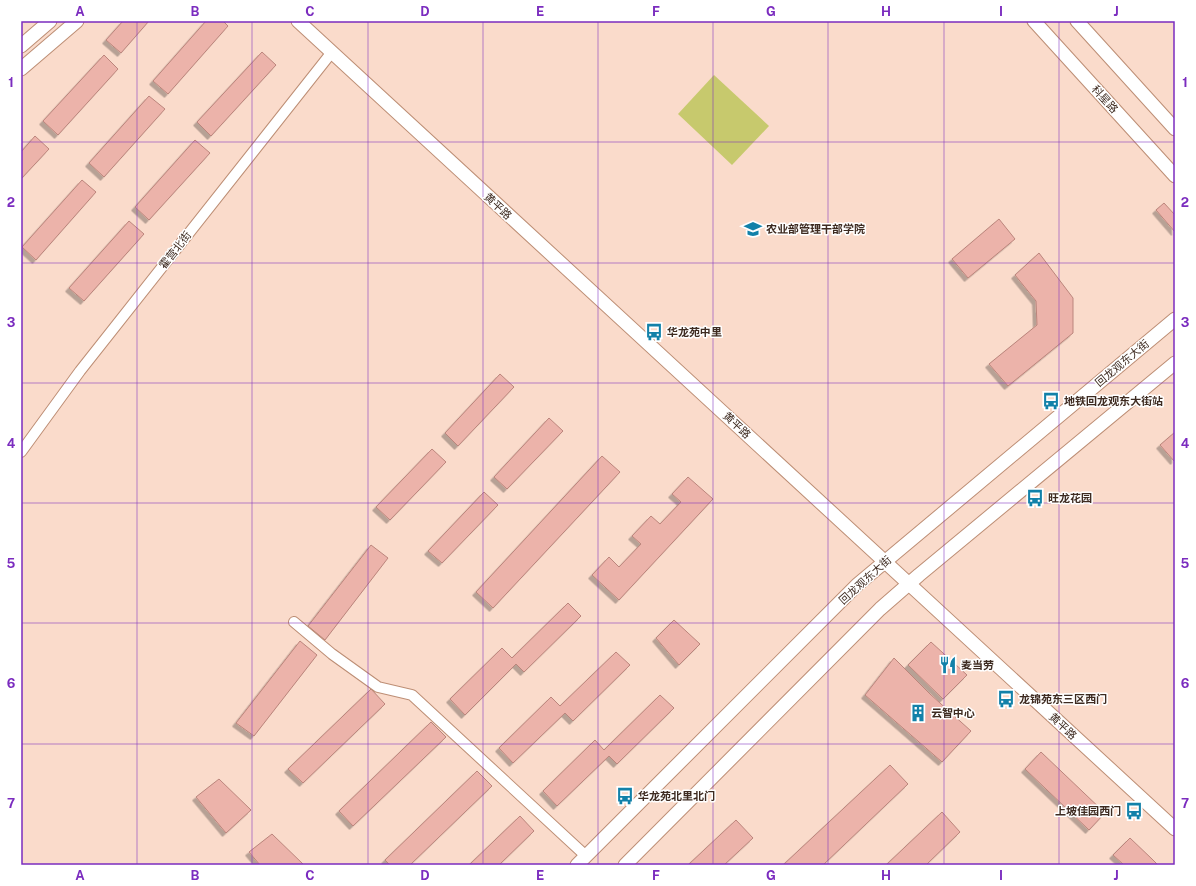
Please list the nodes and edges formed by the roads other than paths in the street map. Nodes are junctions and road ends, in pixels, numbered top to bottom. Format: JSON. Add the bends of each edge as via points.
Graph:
{"nodes":[{"id":1,"x":50,"y":21,"type":"edge"},
{"id":2,"x":77,"y":21,"type":"edge"},
{"id":3,"x":298,"y":21,"type":"edge"},
{"id":4,"x":1034,"y":21,"type":"edge"},
{"id":5,"x":1077,"y":21,"type":"edge"},
{"id":6,"x":21,"y":46,"type":"edge"},
{"id":7,"x":332,"y":52,"type":"junction"},
{"id":8,"x":21,"y":69,"type":"edge"},
{"id":9,"x":1175,"y":129,"type":"edge"},
{"id":10,"x":1175,"y":176,"type":"edge"},
{"id":11,"x":1175,"y":319,"type":"edge"},
{"id":12,"x":1175,"y":363,"type":"edge"},
{"id":13,"x":21,"y":452,"type":"edge"},
{"id":14,"x":884,"y":561,"type":"junction"},
{"id":15,"x":909,"y":584,"type":"junction"},
{"id":16,"x":294,"y":622,"type":"dead end"},
{"id":17,"x":1175,"y":830,"type":"edge"},
{"id":18,"x":581,"y":860,"type":"edge"},
{"id":19,"x":625,"y":865,"type":"edge"}],
"edges":[{"from":1,"to":6,"type":"main road"},
{"from":2,"to":8,"type":"main road"},
{"from":3,"to":7,"type":"main road","name":"黄平路"},
{"from":4,"to":10,"type":"main road","name":"科星路"},
{"from":5,"to":9,"type":"main road"},
{"from":7,"to":13,"type":"street","name":"霍营北街","via":[[80,371]]},
{"from":7,"to":14,"type":"main road","name":"黄平路"},
{"from":11,"to":14,"type":"main road","name":"回龙观东大街"},
{"from":12,"to":15,"type":"main road"},
{"from":14,"to":15,"type":"main road","name":"黄平路"},
{"from":14,"to":18,"type":"main road","name":"回龙观东大街"},
{"from":15,"to":17,"type":"main road","name":"黄平路"},
{"from":15,"to":19,"type":"main road","via":[[880,609]]},
{"from":16,"to":18,"type":"street","via":[[332,654],[378,687],[412,695]]}]}
